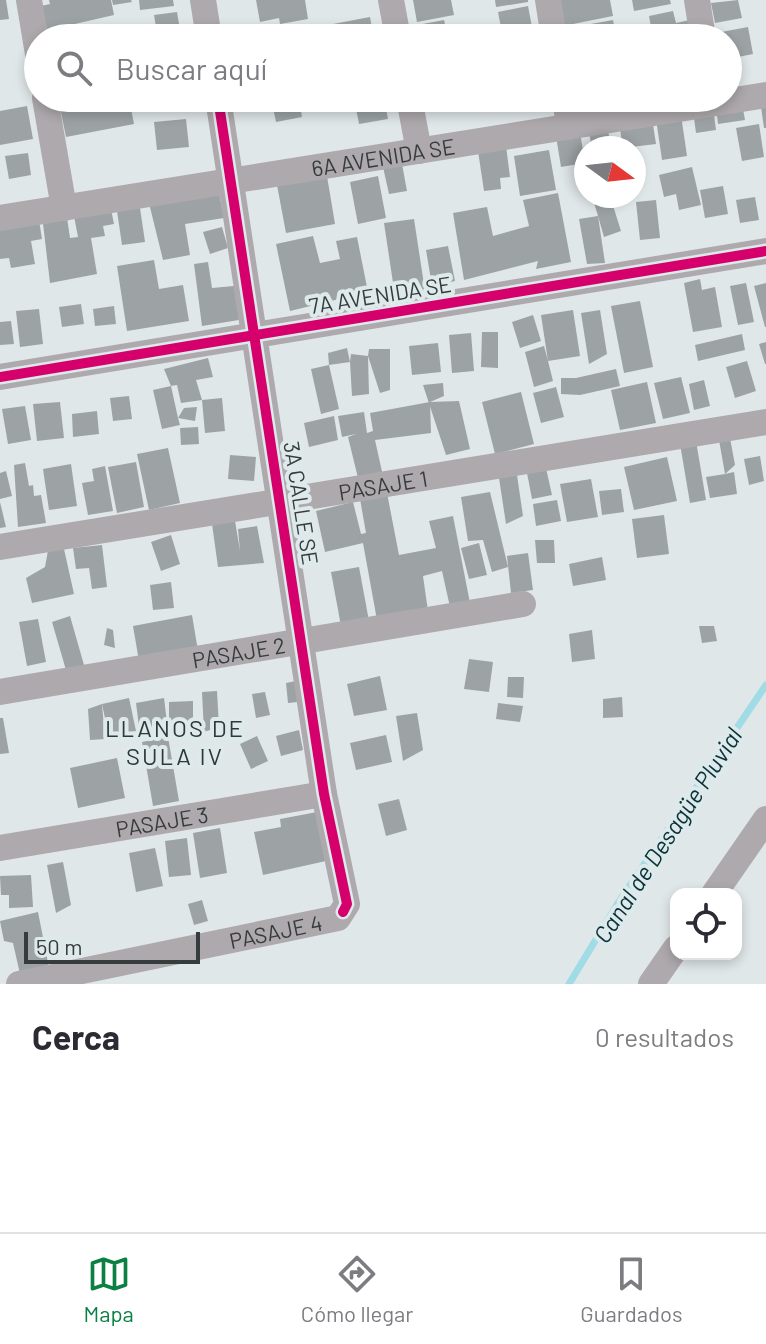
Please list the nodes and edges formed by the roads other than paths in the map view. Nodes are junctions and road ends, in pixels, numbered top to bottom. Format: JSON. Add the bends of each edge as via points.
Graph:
{"nodes":[{"id":1,"x":29,"y":0,"type":"edge"},
{"id":2,"x":203,"y":0,"type":"edge"},
{"id":3,"x":391,"y":0,"type":"edge"},
{"id":4,"x":548,"y":0,"type":"edge"},
{"id":5,"x":697,"y":0,"type":"edge"},
{"id":6,"x":33,"y":24,"type":"edge"},
{"id":7,"x":207,"y":24,"type":"edge"},
{"id":8,"x":395,"y":24,"type":"edge"},
{"id":9,"x":552,"y":24,"type":"edge"},
{"id":10,"x":701,"y":24,"type":"edge"},
{"id":11,"x":766,"y":95,"type":"edge"},
{"id":12,"x":742,"y":98,"type":"edge"},
{"id":13,"x":47,"y":112,"type":"edge"},
{"id":14,"x":220,"y":112,"type":"edge"},
{"id":15,"x":412,"y":112,"type":"edge"},
{"id":16,"x":567,"y":112,"type":"edge"},
{"id":17,"x":652,"y":112,"type":"edge"},
{"id":18,"x":569,"y":127,"type":"junction"},
{"id":19,"x":419,"y":151,"type":"junction"},
{"id":20,"x":231,"y":181,"type":"junction"},
{"id":21,"x":64,"y":208,"type":"junction"},
{"id":22,"x":0,"y":218,"type":"edge"},
{"id":23,"x":766,"y":251,"type":"edge"},
{"id":24,"x":255,"y":334,"type":"junction"},
{"id":25,"x":0,"y":377,"type":"edge"},
{"id":26,"x":766,"y":422,"type":"edge"},
{"id":27,"x":281,"y":501,"type":"junction"},
{"id":28,"x":0,"y":547,"type":"edge"},
{"id":29,"x":523,"y":604,"type":"dead end"},
{"id":30,"x":304,"y":644,"type":"junction"},
{"id":31,"x":0,"y":692,"type":"edge"},
{"id":32,"x":324,"y":794,"type":"junction"},
{"id":33,"x":766,"y":819,"type":"edge"},
{"id":34,"x":0,"y":848,"type":"edge"},
{"id":35,"x":718,"y":888,"type":"edge"},
{"id":36,"x":343,"y":912,"type":"joint"},
{"id":37,"x":670,"y":957,"type":"edge"},
{"id":38,"x":19,"y":984,"type":"edge"},
{"id":39,"x":651,"y":984,"type":"edge"}],
"edges":[{"from":1,"to":6,"type":"street"},
{"from":2,"to":7,"type":"street"},
{"from":3,"to":8,"type":"street"},
{"from":4,"to":9,"type":"street"},
{"from":5,"to":10,"type":"street"},
{"from":11,"to":12,"type":"street","name":"6A AVENIDA SE"},
{"from":13,"to":21,"type":"street"},
{"from":14,"to":20,"type":"street","name":"3A CALLE SE"},
{"from":15,"to":19,"type":"street"},
{"from":16,"to":18,"type":"street"},
{"from":17,"to":18,"type":"street","name":"6A AVENIDA SE"},
{"from":18,"to":19,"type":"street","name":"6A AVENIDA SE"},
{"from":19,"to":20,"type":"street","name":"6A AVENIDA SE"},
{"from":20,"to":21,"type":"street","name":"6A AVENIDA SE"},
{"from":20,"to":24,"type":"street","name":"3A CALLE SE"},
{"from":21,"to":22,"type":"street","name":"6A AVENIDA SE"},
{"from":23,"to":24,"type":"street","name":"7A AVENIDA SE"},
{"from":24,"to":25,"type":"street","name":"7A AVENIDA SE"},
{"from":24,"to":27,"type":"street","name":"3A CALLE SE"},
{"from":26,"to":27,"type":"street","name":"PASAJE 1"},
{"from":27,"to":28,"type":"street","name":"PASAJE 1"},
{"from":27,"to":30,"type":"street","name":"3A CALLE SE"},
{"from":29,"to":30,"type":"street","name":"PASAJE 2"},
{"from":30,"to":31,"type":"street","name":"PASAJE 2"},
{"from":30,"to":32,"type":"street","name":"3A CALLE SE"},
{"from":32,"to":34,"type":"street","name":"PASAJE 3"},
{"from":32,"to":36,"type":"street","name":"3A CALLE SE","via":[[347,904]]},
{"from":33,"to":35,"type":"street"},
{"from":36,"to":38,"type":"street","name":"PASAJE 4","via":[[338,918]]},
{"from":37,"to":39,"type":"street"}]}
